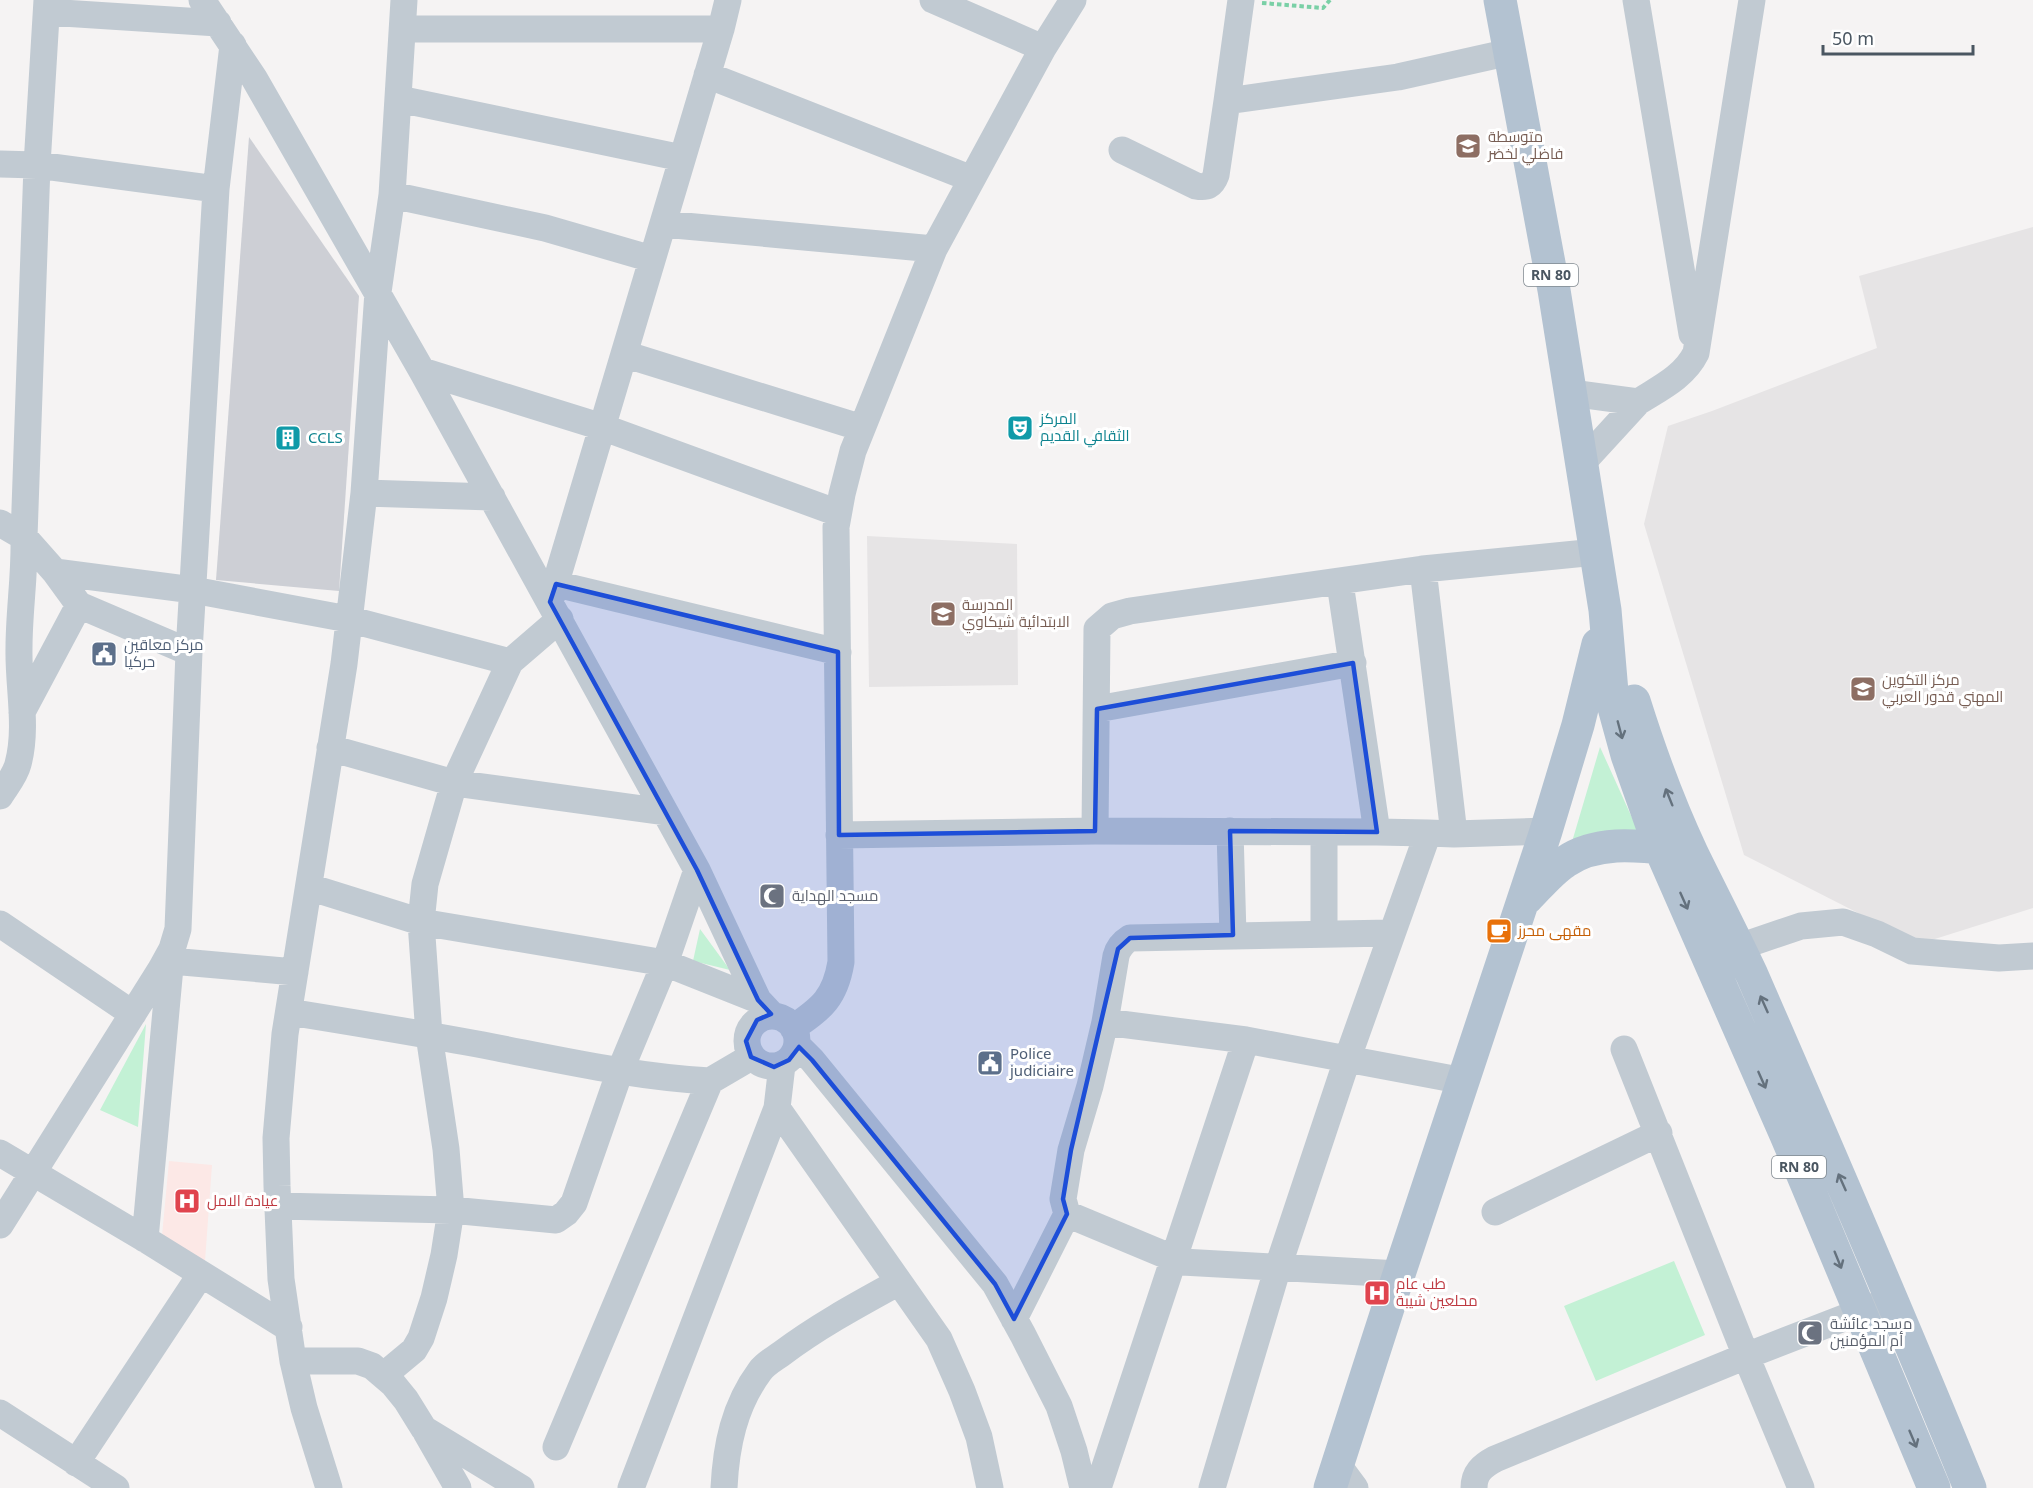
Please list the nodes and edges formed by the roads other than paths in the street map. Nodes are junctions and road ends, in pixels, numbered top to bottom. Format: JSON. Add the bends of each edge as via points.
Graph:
{"nodes":[{"id":1,"x":202,"y":0,"type":"edge"},
{"id":2,"x":404,"y":0,"type":"edge"},
{"id":3,"x":728,"y":0,"type":"edge"},
{"id":4,"x":933,"y":0,"type":"edge"},
{"id":5,"x":1073,"y":0,"type":"edge"},
{"id":6,"x":1240,"y":0,"type":"edge"},
{"id":7,"x":1500,"y":0,"type":"edge"},
{"id":8,"x":1636,"y":0,"type":"edge"},
{"id":9,"x":1752,"y":0,"type":"edge"},
{"id":10,"x":47,"y":6,"type":"edge"},
{"id":11,"x":218,"y":23,"type":"junction"},
{"id":12,"x":403,"y":29,"type":"junction"},
{"id":13,"x":722,"y":29,"type":"junction"},
{"id":14,"x":234,"y":45,"type":"junction"},
{"id":15,"x":1043,"y":48,"type":"junction"},
{"id":16,"x":1510,"y":52,"type":"junction"},
{"id":17,"x":707,"y":75,"type":"junction"},
{"id":18,"x":399,"y":99,"type":"junction"},
{"id":19,"x":1227,"y":101,"type":"junction"},
{"id":20,"x":1122,"y":150,"type":"dead end"},
{"id":21,"x":682,"y":159,"type":"junction"},
{"id":22,"x":0,"y":164,"type":"edge"},
{"id":23,"x":37,"y":165,"type":"junction"},
{"id":24,"x":972,"y":179,"type":"junction"},
{"id":25,"x":216,"y":189,"type":"junction"},
{"id":26,"x":392,"y":195,"type":"junction"},
{"id":27,"x":663,"y":224,"type":"junction"},
{"id":28,"x":934,"y":249,"type":"junction"},
{"id":29,"x":652,"y":259,"type":"junction"},
{"id":30,"x":378,"y":292,"type":"junction"},
{"id":31,"x":1695,"y":353,"type":"junction"},
{"id":32,"x":624,"y":354,"type":"junction"},
{"id":33,"x":422,"y":370,"type":"junction"},
{"id":34,"x":1571,"y":393,"type":"junction"},
{"id":35,"x":1638,"y":402,"type":"junction"},
{"id":36,"x":602,"y":427,"type":"junction"},
{"id":37,"x":862,"y":428,"type":"junction"},
{"id":38,"x":1582,"y":463,"type":"junction"},
{"id":39,"x":364,"y":493,"type":"junction"},
{"id":40,"x":492,"y":497,"type":"junction"},
{"id":41,"x":838,"y":513,"type":"junction"},
{"id":42,"x":0,"y":523,"type":"edge"},
{"id":43,"x":24,"y":537,"type":"junction"},
{"id":44,"x":1596,"y":552,"type":"junction"},
{"id":45,"x":1423,"y":569,"type":"junction"},
{"id":46,"x":55,"y":572,"type":"junction"},
{"id":47,"x":1340,"y":582,"type":"junction"},
{"id":48,"x":193,"y":590,"type":"junction"},
{"id":49,"x":555,"y":602,"type":"junction"},
{"id":50,"x":79,"y":605,"type":"junction"},
{"id":51,"x":1605,"y":610,"type":"junction"},
{"id":52,"x":348,"y":619,"type":"junction"},
{"id":53,"x":189,"y":652,"type":"junction"},
{"id":54,"x":838,"y":652,"type":"junction"},
{"id":55,"x":510,"y":662,"type":"junction"},
{"id":56,"x":1353,"y":663,"type":"junction"},
{"id":57,"x":1096,"y":710,"type":"junction"},
{"id":58,"x":22,"y":712,"type":"junction"},
{"id":59,"x":330,"y":748,"type":"junction"},
{"id":60,"x":454,"y":783,"type":"junction"},
{"id":61,"x":0,"y":796,"type":"edge"},
{"id":62,"x":665,"y":812,"type":"junction"},
{"id":63,"x":1095,"y":831,"type":"junction"},
{"id":64,"x":1230,"y":831,"type":"junction"},
{"id":65,"x":1546,"y":831,"type":"junction"},
{"id":66,"x":1324,"y":832,"type":"junction"},
{"id":67,"x":1377,"y":832,"type":"junction"},
{"id":68,"x":1441,"y":834,"type":"junction"},
{"id":69,"x":839,"y":835,"type":"junction"},
{"id":70,"x":1676,"y":849,"type":"junction"},
{"id":71,"x":697,"y":870,"type":"junction"},
{"id":72,"x":309,"y":887,"type":"junction"},
{"id":73,"x":1524,"y":901,"type":"junction"},
{"id":74,"x":422,"y":922,"type":"junction"},
{"id":75,"x":0,"y":924,"type":"edge"},
{"id":76,"x":1391,"y":933,"type":"junction"},
{"id":77,"x":1324,"y":934,"type":"junction"},
{"id":78,"x":1233,"y":935,"type":"junction"},
{"id":79,"x":1739,"y":947,"type":"junction"},
{"id":80,"x":172,"y":955,"type":"junction"},
{"id":81,"x":2033,"y":956,"type":"edge"},
{"id":82,"x":665,"y":963,"type":"junction"},
{"id":83,"x":295,"y":972,"type":"junction"},
{"id":84,"x":289,"y":1012,"type":"junction"},
{"id":85,"x":133,"y":1014,"type":"junction"},
{"id":86,"x":1105,"y":1022,"type":"junction"},
{"id":87,"x":781,"y":1031,"type":"junction"},
{"id":88,"x":429,"y":1035,"type":"junction"},
{"id":89,"x":1246,"y":1040,"type":"junction"},
{"id":90,"x":1624,"y":1048,"type":"dead end"},
{"id":91,"x":751,"y":1057,"type":"junction"},
{"id":92,"x":1347,"y":1060,"type":"junction"},
{"id":93,"x":620,"y":1071,"type":"junction"},
{"id":94,"x":710,"y":1081,"type":"junction"},
{"id":95,"x":1464,"y":1081,"type":"junction"},
{"id":96,"x":777,"y":1108,"type":"junction"},
{"id":97,"x":1816,"y":1123,"type":"junction"},
{"id":98,"x":1659,"y":1133,"type":"junction"},
{"id":99,"x":1786,"y":1135,"type":"junction"},
{"id":100,"x":0,"y":1153,"type":"edge"},
{"id":101,"x":32,"y":1173,"type":"junction"},
{"id":102,"x":278,"y":1206,"type":"junction"},
{"id":103,"x":450,"y":1210,"type":"junction"},
{"id":104,"x":1495,"y":1212,"type":"dead end"},
{"id":105,"x":1067,"y":1214,"type":"junction"},
{"id":106,"x":0,"y":1225,"type":"edge"},
{"id":107,"x":145,"y":1239,"type":"junction"},
{"id":108,"x":1174,"y":1259,"type":"junction"},
{"id":109,"x":1278,"y":1267,"type":"junction"},
{"id":110,"x":201,"y":1274,"type":"junction"},
{"id":111,"x":1399,"y":1274,"type":"junction"},
{"id":112,"x":899,"y":1282,"type":"junction"},
{"id":113,"x":1893,"y":1299,"type":"junction"},
{"id":114,"x":1859,"y":1312,"type":"junction"},
{"id":115,"x":1014,"y":1319,"type":"junction"},
{"id":116,"x":289,"y":1327,"type":"junction"},
{"id":117,"x":1746,"y":1356,"type":"junction"},
{"id":118,"x":293,"y":1360,"type":"junction"},
{"id":119,"x":384,"y":1375,"type":"junction"},
{"id":120,"x":0,"y":1413,"type":"edge"},
{"id":121,"x":424,"y":1429,"type":"junction"},
{"id":122,"x":556,"y":1447,"type":"dead end"},
{"id":123,"x":76,"y":1463,"type":"junction"},
{"id":124,"x":1341,"y":1480,"type":"edge"},
{"id":125,"x":322,"y":1483,"type":"edge"},
{"id":126,"x":116,"y":1488,"type":"edge"},
{"id":127,"x":458,"y":1488,"type":"edge"},
{"id":128,"x":521,"y":1488,"type":"edge"},
{"id":129,"x":631,"y":1488,"type":"edge"},
{"id":130,"x":724,"y":1488,"type":"edge"},
{"id":131,"x":990,"y":1488,"type":"edge"},
{"id":132,"x":1083,"y":1488,"type":"edge"},
{"id":133,"x":1098,"y":1488,"type":"edge"},
{"id":134,"x":1212,"y":1488,"type":"edge"},
{"id":135,"x":1474,"y":1488,"type":"edge"},
{"id":136,"x":1801,"y":1488,"type":"edge"},
{"id":137,"x":1934,"y":1488,"type":"edge"},
{"id":138,"x":1970,"y":1488,"type":"edge"}],
"edges":[{"from":1,"to":11,"type":"street"},
{"from":2,"to":12,"type":"street"},
{"from":3,"to":13,"type":"street"},
{"from":4,"to":15,"type":"street"},
{"from":5,"to":15,"type":"street"},
{"from":6,"to":19,"type":"street"},
{"from":7,"to":16,"type":"main road","number":"RN 80"},
{"from":8,"to":31,"type":"street"},
{"from":9,"to":31,"type":"street"},
{"from":10,"to":11,"type":"street"},
{"from":10,"to":23,"type":"street"},
{"from":11,"to":14,"type":"street"},
{"from":12,"to":13,"type":"street"},
{"from":12,"to":18,"type":"street"},
{"from":13,"to":17,"type":"street"},
{"from":14,"to":25,"type":"street"},
{"from":14,"to":30,"type":"street"},
{"from":15,"to":24,"type":"street"},
{"from":16,"to":19,"type":"street","via":[[1398,76]]},
{"from":16,"to":34,"type":"main road","number":"RN 80"},
{"from":17,"to":21,"type":"street"},
{"from":17,"to":24,"type":"street"},
{"from":18,"to":21,"type":"street"},
{"from":18,"to":26,"type":"street"},
{"from":19,"to":20,"type":"street","via":[[1216,175],[1207,187],[1196,186]]},
{"from":21,"to":27,"type":"street"},
{"from":22,"to":23,"type":"street"},
{"from":23,"to":25,"type":"street"},
{"from":23,"to":43,"type":"street"},
{"from":24,"to":28,"type":"street"},
{"from":25,"to":48,"type":"street"},
{"from":26,"to":29,"type":"street","via":[[545,228]]},
{"from":26,"to":30,"type":"street"},
{"from":27,"to":28,"type":"street"},
{"from":27,"to":29,"type":"street"},
{"from":28,"to":37,"type":"street"},
{"from":29,"to":32,"type":"street"},
{"from":30,"to":33,"type":"street"},
{"from":30,"to":39,"type":"street"},
{"from":31,"to":35,"type":"street","via":[[1682,374]]},
{"from":32,"to":36,"type":"street"},
{"from":32,"to":37,"type":"street"},
{"from":33,"to":36,"type":"street"},
{"from":33,"to":40,"type":"street"},
{"from":34,"to":35,"type":"street"},
{"from":34,"to":38,"type":"main road","number":"RN 80"},
{"from":35,"to":38,"type":"street"},
{"from":36,"to":41,"type":"street"},
{"from":36,"to":49,"type":"street"},
{"from":37,"to":41,"type":"street"},
{"from":38,"to":44,"type":"main road","number":"RN 80"},
{"from":39,"to":40,"type":"street"},
{"from":39,"to":52,"type":"street"},
{"from":40,"to":49,"type":"street"},
{"from":41,"to":54,"type":"street"},
{"from":42,"to":43,"type":"street"},
{"from":43,"to":46,"type":"street"},
{"from":43,"to":58,"type":"street","via":[[19,646]]},
{"from":44,"to":45,"type":"street"},
{"from":44,"to":51,"type":"main road","number":"RN 80"},
{"from":45,"to":47,"type":"street"},
{"from":45,"to":68,"type":"street"},
{"from":46,"to":48,"type":"street"},
{"from":46,"to":50,"type":"street"},
{"from":47,"to":56,"type":"street"},
{"from":47,"to":57,"type":"street","via":[[1112,616],[1097,629]]},
{"from":48,"to":52,"type":"street"},
{"from":48,"to":53,"type":"street"},
{"from":49,"to":54,"type":"street"},
{"from":49,"to":55,"type":"street"},
{"from":49,"to":62,"type":"street"},
{"from":50,"to":53,"type":"street"},
{"from":50,"to":58,"type":"street"},
{"from":51,"to":65,"type":"main road","via":[[1578,725]]},
{"from":51,"to":70,"type":"main road","number":"RN 80","via":[[1613,704],[1627,755]]},
{"from":52,"to":55,"type":"street"},
{"from":52,"to":59,"type":"street"},
{"from":53,"to":80,"type":"street","via":[[178,929]]},
{"from":54,"to":69,"type":"street"},
{"from":55,"to":60,"type":"street"},
{"from":56,"to":57,"type":"street"},
{"from":56,"to":67,"type":"street"},
{"from":57,"to":63,"type":"street"},
{"from":58,"to":61,"type":"street","via":[[18,765]]},
{"from":59,"to":60,"type":"street"},
{"from":59,"to":72,"type":"street"},
{"from":60,"to":62,"type":"street"},
{"from":60,"to":74,"type":"street","via":[[425,884]]},
{"from":62,"to":71,"type":"street"},
{"from":63,"to":64,"type":"street"},
{"from":63,"to":69,"type":"street"},
{"from":64,"to":66,"type":"street"},
{"from":64,"to":78,"type":"street"},
{"from":65,"to":68,"type":"street"},
{"from":65,"to":73,"type":"main road"},
{"from":66,"to":67,"type":"street"},
{"from":66,"to":77,"type":"street"},
{"from":67,"to":68,"type":"street"},
{"from":68,"to":76,"type":"street"},
{"from":69,"to":87,"type":"street","via":[[838,978],[819,1010]]},
{"from":70,"to":73,"type":"main road","via":[[1617,846],[1578,855]]},
{"from":70,"to":79,"type":"main road","number":"RN 80"},
{"from":70,"to":99,"type":"main road","number":"RN 80","one_way":true},
{"from":71,"to":82,"type":"street"},
{"from":71,"to":87,"type":"street"},
{"from":72,"to":74,"type":"street"},
{"from":72,"to":83,"type":"street"},
{"from":73,"to":95,"type":"main road"},
{"from":74,"to":82,"type":"street"},
{"from":74,"to":88,"type":"street"},
{"from":75,"to":85,"type":"street"},
{"from":76,"to":77,"type":"street"},
{"from":76,"to":92,"type":"street"},
{"from":77,"to":78,"type":"street"},
{"from":78,"to":86,"type":"street","via":[[1130,938],[1118,949]]},
{"from":79,"to":81,"type":"street","via":[[1801,926],[1843,922],[1912,951],[1999,958]]},
{"from":97,"to":79,"type":"main road","number":"RN 80","one_way":true},
{"from":80,"to":83,"type":"street"},
{"from":80,"to":85,"type":"street"},
{"from":80,"to":107,"type":"street"},
{"from":82,"to":87,"type":"street"},
{"from":82,"to":93,"type":"street"},
{"from":83,"to":84,"type":"street"},
{"from":84,"to":88,"type":"street"},
{"from":84,"to":102,"type":"street","via":[[276,1138]]},
{"from":85,"to":101,"type":"street"},
{"from":86,"to":89,"type":"street"},
{"from":86,"to":105,"type":"street","via":[[1071,1150],[1063,1199]]},
{"from":87,"to":91,"type":"street","via":[[774,1067],[757,1063]]},
{"from":87,"to":91,"type":"street","via":[[757,1020],[746,1041]]},
{"from":87,"to":96,"type":"street"},
{"from":87,"to":115,"type":"street","via":[[812,1060],[995,1284]]},
{"from":88,"to":93,"type":"street"},
{"from":88,"to":103,"type":"street","via":[[446,1149]]},
{"from":89,"to":92,"type":"street"},
{"from":89,"to":108,"type":"street"},
{"from":90,"to":98,"type":"street"},
{"from":91,"to":94,"type":"street"},
{"from":92,"to":95,"type":"street"},
{"from":92,"to":109,"type":"street"},
{"from":93,"to":94,"type":"street"},
{"from":93,"to":103,"type":"street","via":[[574,1203],[566,1213],[556,1220]]},
{"from":94,"to":122,"type":"street"},
{"from":95,"to":111,"type":"main road"},
{"from":96,"to":112,"type":"street"},
{"from":96,"to":129,"type":"street"},
{"from":97,"to":99,"type":"main road"},
{"from":113,"to":97,"type":"main road","number":"RN 80","one_way":true},
{"from":98,"to":104,"type":"street"},
{"from":98,"to":117,"type":"street"},
{"from":99,"to":114,"type":"main road","number":"RN 80","one_way":true},
{"from":100,"to":101,"type":"street"},
{"from":101,"to":106,"type":"street"},
{"from":101,"to":107,"type":"street"},
{"from":102,"to":103,"type":"street"},
{"from":102,"to":116,"type":"street","via":[[281,1279]]},
{"from":103,"to":119,"type":"street","via":[[444,1255],[421,1338],[414,1350]]},
{"from":105,"to":108,"type":"street"},
{"from":105,"to":115,"type":"street"},
{"from":107,"to":110,"type":"street"},
{"from":108,"to":109,"type":"street"},
{"from":108,"to":133,"type":"street"},
{"from":109,"to":111,"type":"street"},
{"from":109,"to":134,"type":"street"},
{"from":110,"to":116,"type":"street"},
{"from":110,"to":123,"type":"street"},
{"from":111,"to":124,"type":"main road"},
{"from":112,"to":130,"type":"street","via":[[834,1318],[761,1370],[738,1408],[726,1454]]},
{"from":112,"to":131,"type":"street","via":[[939,1339],[962,1391],[979,1437]]},
{"from":113,"to":114,"type":"street"},
{"from":113,"to":138,"type":"main road","number":"RN 80"},
{"from":114,"to":117,"type":"street"},
{"from":114,"to":137,"type":"main road","number":"RN 80","one_way":true},
{"from":115,"to":132,"type":"street","via":[[1059,1406]]},
{"from":116,"to":118,"type":"street"},
{"from":117,"to":135,"type":"street","via":[[1495,1460],[1478,1472]]},
{"from":117,"to":136,"type":"street"},
{"from":118,"to":119,"type":"street","via":[[358,1361]]},
{"from":118,"to":125,"type":"street"},
{"from":119,"to":121,"type":"street"},
{"from":120,"to":123,"type":"street"},
{"from":121,"to":127,"type":"street"},
{"from":121,"to":128,"type":"street"},
{"from":123,"to":126,"type":"street"}]}
